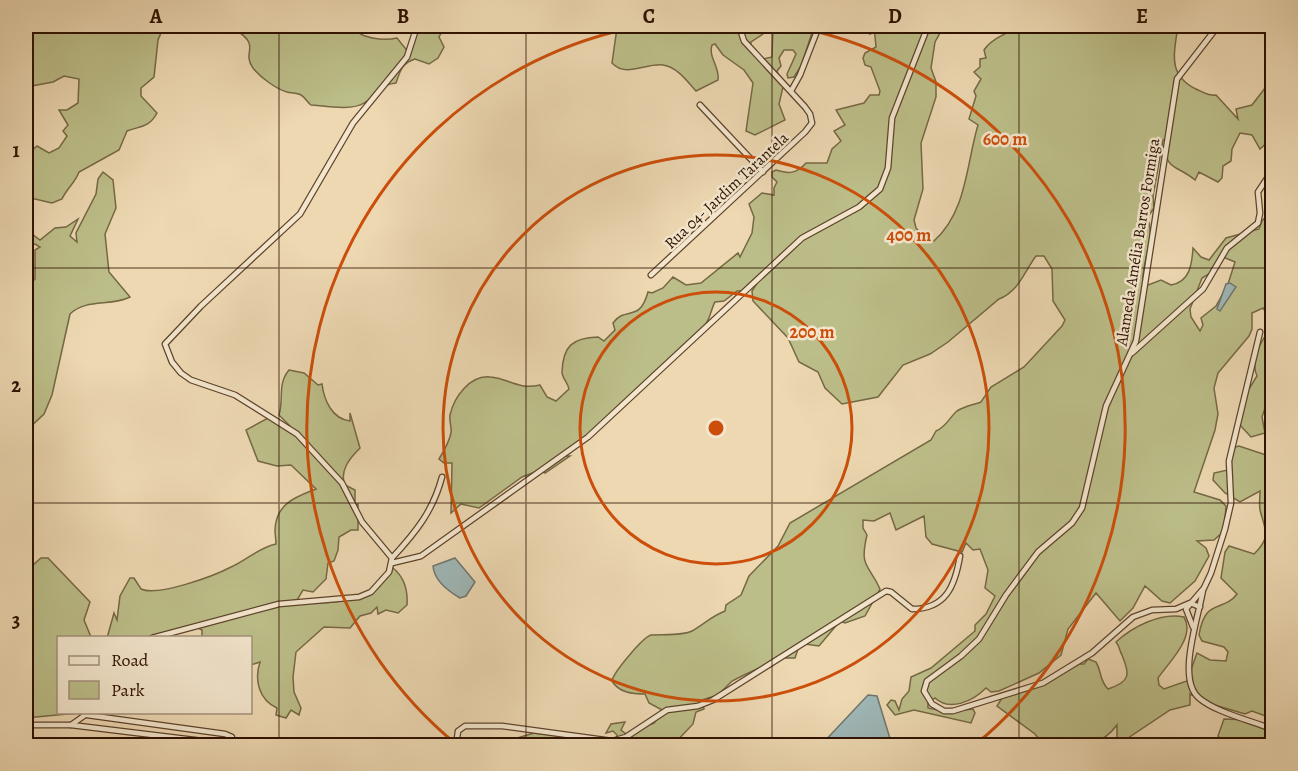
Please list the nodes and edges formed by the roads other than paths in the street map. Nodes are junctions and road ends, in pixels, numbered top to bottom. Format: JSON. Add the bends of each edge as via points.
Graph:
{"nodes":[{"id":1,"x":417,"y":26,"type":"edge"},
{"id":2,"x":739,"y":26,"type":"edge"},
{"id":3,"x":819,"y":26,"type":"edge"},
{"id":4,"x":862,"y":26,"type":"edge"},
{"id":5,"x":928,"y":26,"type":"edge"},
{"id":6,"x":1218,"y":26,"type":"edge"},
{"id":7,"x":870,"y":31,"type":"dead end"},
{"id":8,"x":791,"y":91,"type":"junction"},
{"id":9,"x":699,"y":105,"type":"dead end"},
{"id":10,"x":1272,"y":171,"type":"edge"},
{"id":11,"x":763,"y":172,"type":"junction"},
{"id":12,"x":651,"y":275,"type":"dead end"},
{"id":13,"x":1260,"y":332,"type":"dead end"},
{"id":14,"x":1132,"y":353,"type":"junction"},
{"id":15,"x":441,"y":477,"type":"dead end"},
{"id":16,"x":960,"y":556,"type":"dead end"},
{"id":17,"x":392,"y":560,"type":"junction"},
{"id":18,"x":1204,"y":588,"type":"junction"},
{"id":19,"x":1190,"y":603,"type":"junction"},
{"id":20,"x":1200,"y":607,"type":"junction"},
{"id":21,"x":1176,"y":609,"type":"junction"},
{"id":22,"x":1188,"y":615,"type":"junction"},
{"id":23,"x":1197,"y":617,"type":"junction"},
{"id":24,"x":1194,"y":627,"type":"junction"},
{"id":25,"x":159,"y":636,"type":"edge"},
{"id":26,"x":87,"y":714,"type":"edge"},
{"id":27,"x":26,"y":725,"type":"edge"},
{"id":28,"x":71,"y":725,"type":"junction"},
{"id":29,"x":1272,"y":729,"type":"edge"},
{"id":30,"x":213,"y":733,"type":"junction"},
{"id":31,"x":211,"y":742,"type":"junction"},
{"id":32,"x":456,"y":744,"type":"edge"},
{"id":33,"x":230,"y":745,"type":"edge"},
{"id":34,"x":218,"y":746,"type":"edge"}],
"edges":[{"from":1,"to":17,"type":"street","via":[[406,57],[353,123],[300,214],[165,344],[172,362],[191,380],[235,395],[297,434],[342,483],[362,522]]},
{"from":2,"to":8,"type":"street","via":[[744,41]]},
{"from":3,"to":8,"type":"street"},
{"from":4,"to":7,"type":"street"},
{"from":5,"to":17,"type":"street","via":[[892,118],[888,168],[875,194],[802,238],[578,444],[421,556]]},
{"from":6,"to":14,"type":"street","name":"Alameda Amélia Barros Formiga","via":[[1181,72],[1173,94]]},
{"from":8,"to":11,"type":"street","name":"Rua 04- Jardim Tarantela","via":[[812,119],[805,132]]},
{"from":9,"to":11,"type":"street"},
{"from":10,"to":14,"type":"street","via":[[1258,192],[1258,223],[1227,248],[1203,289]]},
{"from":11,"to":12,"type":"street","name":"Rua 04- Jardim Tarantela"},
{"from":13,"to":18,"type":"street","via":[[1229,461],[1231,503],[1220,548]]},
{"from":14,"to":21,"type":"street","name":"Alameda Amélia Barros Formiga","via":[[1106,406],[1086,496],[1078,515],[1038,552],[980,639],[927,681],[924,690],[937,708],[953,711],[1043,683],[1092,653],[1133,617],[1152,610]]},
{"from":15,"to":17,"type":"street","via":[[425,521]]},
{"from":16,"to":32,"type":"street","via":[[950,592],[938,604],[912,609],[885,591],[713,700],[667,710],[620,740],[493,726],[462,727]]},
{"from":17,"to":25,"type":"street","via":[[389,572],[371,592],[345,600],[279,604]]},
{"from":18,"to":19,"type":"street"},
{"from":18,"to":20,"type":"street"},
{"from":19,"to":20,"type":"street"},
{"from":19,"to":21,"type":"street","name":"Alameda Amélia Barros Formiga"},
{"from":19,"to":22,"type":"street"},
{"from":20,"to":23,"type":"street"},
{"from":21,"to":22,"type":"street"},
{"from":22,"to":23,"type":"street"},
{"from":22,"to":24,"type":"street"},
{"from":23,"to":24,"type":"street"},
{"from":24,"to":29,"type":"street","via":[[1189,680],[1194,693],[1206,703]]},
{"from":26,"to":28,"type":"street"},
{"from":26,"to":30,"type":"street"},
{"from":27,"to":28,"type":"street"},
{"from":28,"to":31,"type":"street"},
{"from":30,"to":31,"type":"street"},
{"from":30,"to":33,"type":"street","via":[[232,737]]},
{"from":31,"to":34,"type":"street"}]}
